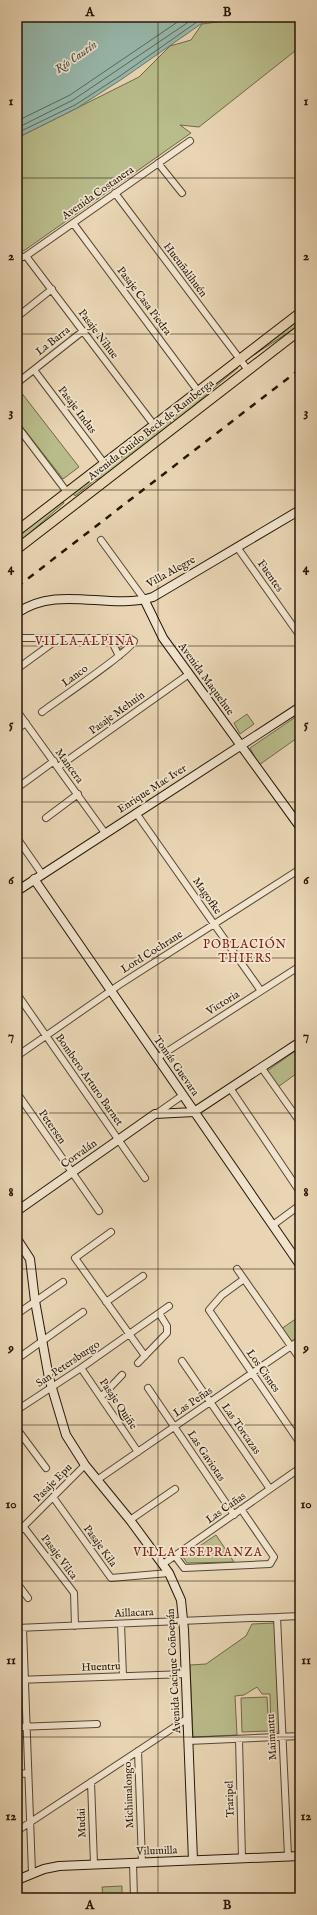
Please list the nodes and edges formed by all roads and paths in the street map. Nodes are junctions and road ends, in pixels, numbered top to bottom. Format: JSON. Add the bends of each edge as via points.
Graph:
{"nodes":[{"id":1,"x":190,"y":141,"type":"dead end"},
{"id":2,"x":158,"y":163,"type":"junction"},
{"id":3,"x":115,"y":193,"type":"junction"},
{"id":4,"x":182,"y":193,"type":"dead end"},
{"id":5,"x":73,"y":223,"type":"junction"},
{"id":6,"x":26,"y":256,"type":"junction"},
{"id":7,"x":17,"y":259,"type":"edge"},
{"id":8,"x":52,"y":289,"type":"junction"},
{"id":9,"x":300,"y":313,"type":"edge"},
{"id":10,"x":17,"y":317,"type":"edge"},
{"id":11,"x":300,"y":330,"type":"edge"},
{"id":12,"x":83,"y":331,"type":"junction"},
{"id":13,"x":240,"y":360,"type":"junction"},
{"id":14,"x":34,"y":370,"type":"junction"},
{"id":15,"x":248,"y":370,"type":"junction"},
{"id":16,"x":17,"y":382,"type":"edge"},
{"id":17,"x":198,"y":391,"type":"junction"},
{"id":18,"x":154,"y":425,"type":"junction"},
{"id":19,"x":17,"y":426,"type":"edge"},
{"id":20,"x":104,"y":463,"type":"junction"},
{"id":21,"x":67,"y":492,"type":"junction"},
{"id":22,"x":76,"y":504,"type":"junction"},
{"id":23,"x":300,"y":510,"type":"edge"},
{"id":24,"x":17,"y":531,"type":"edge"},
{"id":25,"x":101,"y":540,"type":"dead end"},
{"id":26,"x":237,"y":547,"type":"junction"},
{"id":27,"x":17,"y":550,"type":"edge"},
{"id":28,"x":144,"y":599,"type":"junction"},
{"id":29,"x":17,"y":613,"type":"edge"},
{"id":30,"x":300,"y":636,"type":"edge"},
{"id":31,"x":17,"y":638,"type":"edge"},
{"id":32,"x":110,"y":638,"type":"junction"},
{"id":33,"x":58,"y":639,"type":"junction"},
{"id":34,"x":119,"y":656,"type":"junction"},
{"id":35,"x":17,"y":669,"type":"edge"},
{"id":36,"x":189,"y":674,"type":"junction"},
{"id":37,"x":300,"y":707,"type":"edge"},
{"id":38,"x":17,"y":711,"type":"edge"},
{"id":39,"x":42,"y":712,"type":"dead end"},
{"id":40,"x":26,"y":723,"type":"junction"},
{"id":41,"x":17,"y":729,"type":"edge"},
{"id":42,"x":240,"y":745,"type":"junction"},
{"id":43,"x":54,"y":762,"type":"junction"},
{"id":44,"x":58,"y":768,"type":"junction"},
{"id":45,"x":17,"y":788,"type":"edge"},
{"id":46,"x":78,"y":794,"type":"junction"},
{"id":47,"x":136,"y":813,"type":"junction"},
{"id":48,"x":46,"y":818,"type":"dead end"},
{"id":49,"x":300,"y":827,"type":"edge"},
{"id":50,"x":106,"y":833,"type":"junction"},
{"id":51,"x":17,"y":838,"type":"edge"},
{"id":52,"x":300,"y":869,"type":"edge"},
{"id":53,"x":42,"y":874,"type":"junction"},
{"id":54,"x":34,"y":879,"type":"junction"},
{"id":55,"x":17,"y":891,"type":"edge"},
{"id":56,"x":215,"y":925,"type":"junction"},
{"id":57,"x":300,"y":966,"type":"edge"},
{"id":58,"x":110,"y":990,"type":"junction"},
{"id":59,"x":261,"y":991,"type":"junction"},
{"id":60,"x":17,"y":994,"type":"edge"},
{"id":61,"x":46,"y":1035,"type":"junction"},
{"id":62,"x":300,"y":1042,"type":"edge"},
{"id":63,"x":17,"y":1056,"type":"edge"},
{"id":64,"x":157,"y":1058,"type":"junction"},
{"id":65,"x":261,"y":1067,"type":"junction"},
{"id":66,"x":230,"y":1088,"type":"junction"},
{"id":67,"x":17,"y":1093,"type":"edge"},
{"id":68,"x":183,"y":1095,"type":"junction"},
{"id":69,"x":194,"y":1112,"type":"junction"},
{"id":70,"x":155,"y":1114,"type":"junction"},
{"id":71,"x":300,"y":1122,"type":"edge"},
{"id":72,"x":118,"y":1140,"type":"junction"},
{"id":73,"x":72,"y":1172,"type":"junction"},
{"id":74,"x":145,"y":1178,"type":"dead end"},
{"id":75,"x":300,"y":1192,"type":"edge"},
{"id":76,"x":300,"y":1206,"type":"edge"},
{"id":77,"x":17,"y":1211,"type":"edge"},
{"id":78,"x":98,"y":1211,"type":"dead end"},
{"id":79,"x":273,"y":1225,"type":"junction"},
{"id":80,"x":111,"y":1232,"type":"dead end"},
{"id":81,"x":17,"y":1238,"type":"edge"},
{"id":82,"x":300,"y":1264,"type":"edge"},
{"id":83,"x":237,"y":1269,"type":"dead end"},
{"id":84,"x":143,"y":1276,"type":"dead end"},
{"id":85,"x":244,"y":1279,"type":"junction"},
{"id":86,"x":63,"y":1282,"type":"dead end"},
{"id":87,"x":34,"y":1301,"type":"junction"},
{"id":88,"x":106,"y":1302,"type":"junction"},
{"id":89,"x":169,"y":1306,"type":"dead end"},
{"id":90,"x":84,"y":1312,"type":"dead end"},
{"id":91,"x":159,"y":1313,"type":"junction"},
{"id":92,"x":17,"y":1314,"type":"edge"},
{"id":93,"x":129,"y":1334,"type":"junction"},
{"id":94,"x":300,"y":1340,"type":"edge"},
{"id":95,"x":42,"y":1342,"type":"junction"},
{"id":96,"x":291,"y":1346,"type":"junction"},
{"id":97,"x":145,"y":1356,"type":"junction"},
{"id":98,"x":300,"y":1359,"type":"edge"},
{"id":99,"x":17,"y":1360,"type":"edge"},
{"id":100,"x":182,"y":1361,"type":"dead end"},
{"id":101,"x":138,"y":1363,"type":"dead end"},
{"id":102,"x":81,"y":1368,"type":"junction"},
{"id":103,"x":252,"y":1373,"type":"junction"},
{"id":104,"x":122,"y":1375,"type":"dead end"},
{"id":105,"x":51,"y":1388,"type":"junction"},
{"id":106,"x":148,"y":1388,"type":"dead end"},
{"id":107,"x":101,"y":1397,"type":"junction"},
{"id":108,"x":210,"y":1402,"type":"junction"},
{"id":109,"x":17,"y":1410,"type":"edge"},
{"id":110,"x":174,"y":1427,"type":"junction"},
{"id":111,"x":17,"y":1429,"type":"edge"},
{"id":112,"x":300,"y":1443,"type":"edge"},
{"id":113,"x":138,"y":1452,"type":"junction"},
{"id":114,"x":85,"y":1465,"type":"junction"},
{"id":115,"x":46,"y":1468,"type":"dead end"},
{"id":116,"x":300,"y":1468,"type":"edge"},
{"id":117,"x":97,"y":1480,"type":"junction"},
{"id":118,"x":175,"y":1489,"type":"dead end"},
{"id":119,"x":270,"y":1489,"type":"junction"},
{"id":120,"x":53,"y":1497,"type":"junction"},
{"id":121,"x":242,"y":1509,"type":"junction"},
{"id":122,"x":234,"y":1515,"type":"junction"},
{"id":123,"x":130,"y":1520,"type":"junction"},
{"id":124,"x":24,"y":1526,"type":"junction"},
{"id":125,"x":17,"y":1533,"type":"edge"},
{"id":126,"x":175,"y":1556,"type":"junction"},
{"id":127,"x":163,"y":1564,"type":"junction"},
{"id":128,"x":169,"y":1573,"type":"junction"},
{"id":129,"x":18,"y":1585,"type":"edge"},
{"id":130,"x":28,"y":1598,"type":"dead end"},
{"id":131,"x":300,"y":1616,"type":"edge"},
{"id":132,"x":277,"y":1617,"type":"junction"},
{"id":133,"x":183,"y":1621,"type":"junction"},
{"id":134,"x":121,"y":1624,"type":"junction"},
{"id":135,"x":75,"y":1626,"type":"junction"},
{"id":136,"x":20,"y":1628,"type":"edge"},
{"id":137,"x":186,"y":1674,"type":"junction"},
{"id":138,"x":123,"y":1676,"type":"junction"},
{"id":139,"x":25,"y":1679,"type":"junction"},
{"id":140,"x":17,"y":1680,"type":"edge"},
{"id":141,"x":188,"y":1718,"type":"junction"},
{"id":142,"x":97,"y":1724,"type":"dead end"},
{"id":143,"x":17,"y":1727,"type":"edge"},
{"id":144,"x":26,"y":1727,"type":"junction"},
{"id":145,"x":300,"y":1736,"type":"edge"},
{"id":146,"x":282,"y":1737,"type":"junction"},
{"id":147,"x":239,"y":1739,"type":"junction"},
{"id":148,"x":188,"y":1741,"type":"junction"},
{"id":149,"x":138,"y":1751,"type":"junction"},
{"id":150,"x":28,"y":1773,"type":"junction"},
{"id":151,"x":17,"y":1774,"type":"edge"},
{"id":152,"x":90,"y":1782,"type":"junction"},
{"id":153,"x":30,"y":1822,"type":"junction"},
{"id":154,"x":17,"y":1831,"type":"edge"},
{"id":155,"x":288,"y":1856,"type":"junction"},
{"id":156,"x":300,"y":1856,"type":"edge"},
{"id":157,"x":242,"y":1858,"type":"junction"},
{"id":158,"x":193,"y":1860,"type":"junction"},
{"id":159,"x":142,"y":1862,"type":"junction"},
{"id":160,"x":133,"y":1863,"type":"junction"},
{"id":161,"x":94,"y":1864,"type":"junction"},
{"id":162,"x":32,"y":1873,"type":"junction"},
{"id":163,"x":17,"y":1880,"type":"edge"},
{"id":164,"x":134,"y":1898,"type":"edge"}],
"edges":[{"from":1,"to":2,"type":"street","name":"Avenida Costanera"},
{"from":2,"to":3,"type":"street","name":"Avenida Costanera"},
{"from":2,"to":4,"type":"street"},
{"from":3,"to":5,"type":"street","name":"Avenida Costanera"},
{"from":3,"to":13,"type":"street","name":"Hueuñalihuén"},
{"from":5,"to":6,"type":"street","name":"Avenida Costanera"},
{"from":5,"to":17,"type":"street","name":"Pasaje Casa Piedra"},
{"from":6,"to":7,"type":"street","name":"Avenida Costanera"},
{"from":6,"to":8,"type":"street","name":"Pasaje Nihue"},
{"from":8,"to":10,"type":"street"},
{"from":8,"to":12,"type":"street","name":"Pasaje Nihue"},
{"from":9,"to":13,"type":"main road","name":"Avenida Guido Beck de Ramberga"},
{"from":11,"to":15,"type":"main road","name":"Avenida Guido Beck de Ramberga"},
{"from":12,"to":14,"type":"street","name":"La Barra"},
{"from":12,"to":18,"type":"street","name":"Pasaje Nihue"},
{"from":13,"to":15,"type":"street","name":"Hueuñalihuén"},
{"from":13,"to":17,"type":"main road","name":"Avenida Guido Beck de Ramberga"},
{"from":14,"to":16,"type":"street","name":"La Barra"},
{"from":14,"to":20,"type":"street","name":"Pasaje Indus"},
{"from":15,"to":22,"type":"main road","name":"Avenida Guido Beck de Ramberga"},
{"from":17,"to":18,"type":"main road","name":"Avenida Guido Beck de Ramberga"},
{"from":18,"to":20,"type":"main road","name":"Avenida Guido Beck de Ramberga"},
{"from":19,"to":21,"type":"street"},
{"from":20,"to":21,"type":"main road","name":"Avenida Guido Beck de Ramberga"},
{"from":21,"to":22,"type":"main road"},
{"from":21,"to":24,"type":"main road","name":"Avenida Guido Beck de Ramberga"},
{"from":22,"to":27,"type":"main road","name":"Avenida Guido Beck de Ramberga"},
{"from":23,"to":26,"type":"main road","name":"Villa Alegre"},
{"from":25,"to":28,"type":"street","name":"Avenida Maquehue"},
{"from":26,"to":28,"type":"main road","name":"Villa Alegre","via":[[158,594]]},
{"from":26,"to":30,"type":"street","name":"Fuentes"},
{"from":28,"to":29,"type":"main road","name":"Villa Alegre","via":[[58,599],[38,603]]},
{"from":28,"to":36,"type":"main road","name":"Avenida Maquehue","via":[[156,626]]},
{"from":31,"to":33,"type":"street"},
{"from":32,"to":33,"type":"street"},
{"from":32,"to":34,"type":"street"},
{"from":32,"to":34,"type":"street","name":"Lanco","via":[[129,638],[134,641],[132,646]]},
{"from":33,"to":35,"type":"street"},
{"from":34,"to":39,"type":"street","name":"Lanco"},
{"from":36,"to":42,"type":"main road","name":"Avenida Maquehue"},
{"from":36,"to":44,"type":"street","name":"Pasaje Mehuín"},
{"from":37,"to":42,"type":"main road","name":"Enrique Mac Iver"},
{"from":38,"to":40,"type":"street","name":"Mancera"},
{"from":40,"to":41,"type":"street"},
{"from":40,"to":43,"type":"street","name":"Mancera"},
{"from":42,"to":47,"type":"main road","name":"Enrique Mac Iver"},
{"from":42,"to":49,"type":"main road","name":"Avenida Maquehue"},
{"from":43,"to":44,"type":"street","name":"Mancera"},
{"from":43,"to":45,"type":"street"},
{"from":44,"to":46,"type":"street","name":"Mancera"},
{"from":46,"to":48,"type":"street"},
{"from":46,"to":50,"type":"street","name":"Mancera"},
{"from":47,"to":50,"type":"main road","name":"Enrique Mac Iver"},
{"from":47,"to":56,"type":"street","name":"Magofke"},
{"from":50,"to":53,"type":"main road","name":"Enrique Mac Iver"},
{"from":51,"to":53,"type":"street"},
{"from":52,"to":56,"type":"street","name":"Lord Cochrane"},
{"from":53,"to":54,"type":"main road","name":"Enrique Mac Iver"},
{"from":54,"to":55,"type":"main road","name":"Enrique Mac Iver"},
{"from":54,"to":58,"type":"main road","name":"Tomás Guevara"},
{"from":56,"to":58,"type":"street","name":"Lord Cochrane"},
{"from":56,"to":59,"type":"street","name":"Magofke"},
{"from":57,"to":59,"type":"street","name":"Victoria"},
{"from":58,"to":61,"type":"street","name":"Lord Cochrane"},
{"from":58,"to":64,"type":"main road","name":"Tomás Guevara"},
{"from":59,"to":64,"type":"street","name":"Victoria"},
{"from":60,"to":61,"type":"street","name":"Bombero Arturo Barnet"},
{"from":61,"to":63,"type":"street","name":"Lord Cochrane"},
{"from":61,"to":72,"type":"street","name":"Bombero Arturo Barnet"},
{"from":62,"to":65,"type":"main road"},
{"from":64,"to":68,"type":"main road","name":"Tomás Guevara"},
{"from":65,"to":66,"type":"main road"},
{"from":65,"to":71,"type":"street"},
{"from":66,"to":69,"type":"main road"},
{"from":66,"to":75,"type":"street"},
{"from":67,"to":73,"type":"street","name":"Petersen"},
{"from":68,"to":69,"type":"main road","name":"Tomás Guevara"},
{"from":68,"to":70,"type":"street","name":"Corvalán"},
{"from":69,"to":70,"type":"main road"},
{"from":69,"to":79,"type":"main road","name":"Tomás Guevara"},
{"from":70,"to":72,"type":"main road","name":"Corvalán"},
{"from":72,"to":73,"type":"main road","name":"Corvalán"},
{"from":72,"to":74,"type":"street","name":"Bombero Arturo Barnet"},
{"from":73,"to":77,"type":"main road","name":"Corvalán"},
{"from":73,"to":78,"type":"street","name":"Petersen"},
{"from":76,"to":79,"type":"street"},
{"from":79,"to":82,"type":"main road","name":"Tomás Guevara"},
{"from":80,"to":88,"type":"street","via":[[75,1258]]},
{"from":81,"to":87,"type":"main road","name":"Avenida Cacique Coñoepán","via":[[30,1259]]},
{"from":83,"to":85,"type":"street"},
{"from":84,"to":88,"type":"street"},
{"from":85,"to":96,"type":"street"},
{"from":85,"to":103,"type":"street","name":"Los Cisnes","via":[[222,1295],[209,1310]]},
{"from":86,"to":87,"type":"street"},
{"from":87,"to":92,"type":"street"},
{"from":87,"to":95,"type":"main road","name":"Avenida Cacique Coñoepán"},
{"from":88,"to":93,"type":"street"},
{"from":89,"to":91,"type":"street","name":"San Petersburgo"},
{"from":90,"to":95,"type":"street"},
{"from":91,"to":93,"type":"street","name":"San Petersburgo"},
{"from":91,"to":97,"type":"street","via":[[167,1326],[167,1333]]},
{"from":93,"to":97,"type":"street"},
{"from":93,"to":102,"type":"street","name":"San Petersburgo"},
{"from":94,"to":96,"type":"street","name":"Las Peñas"},
{"from":95,"to":99,"type":"street"},
{"from":95,"to":105,"type":"main road","name":"Avenida Cacique Coñoepán"},
{"from":96,"to":98,"type":"street"},
{"from":96,"to":103,"type":"street","name":"Las Peñas"},
{"from":97,"to":101,"type":"street"},
{"from":100,"to":108,"type":"street","name":"Las Torcazas"},
{"from":102,"to":105,"type":"street","name":"San Petersburgo"},
{"from":102,"to":107,"type":"street","name":"Pasaje Quiñe"},
{"from":103,"to":108,"type":"street","name":"Las Peñas"},
{"from":103,"to":112,"type":"street","name":"Los Cisnes"},
{"from":104,"to":107,"type":"street"},
{"from":105,"to":109,"type":"street","name":"San Petersburgo"},
{"from":105,"to":114,"type":"main road","name":"Avenida Cacique Coñoepán","via":[[66,1435]]},
{"from":106,"to":110,"type":"street","name":"Las Gaviotas"},
{"from":107,"to":113,"type":"street","name":"Pasaje Quiñe"},
{"from":108,"to":110,"type":"street","name":"Las Peñas"},
{"from":108,"to":119,"type":"street","name":"Las Torcazas"},
{"from":110,"to":113,"type":"street","name":"Las Peñas"},
{"from":110,"to":122,"type":"street","name":"Las Gaviotas"},
{"from":111,"to":115,"type":"street"},
{"from":113,"to":117,"type":"street","name":"Las Peñas"},
{"from":114,"to":117,"type":"main road","name":"Avenida Cacique Coñoepán"},
{"from":114,"to":120,"type":"street","name":"Pasaje Epu"},
{"from":116,"to":119,"type":"street","name":"Las Cañas"},
{"from":117,"to":123,"type":"main road","name":"Avenida Cacique Coñoepán"},
{"from":118,"to":123,"type":"street"},
{"from":119,"to":121,"type":"street","name":"Las Cañas"},
{"from":120,"to":124,"type":"street","name":"Pasaje Epu"},
{"from":120,"to":128,"type":"street","name":"Pasaje Kila","via":[[111,1578]]},
{"from":121,"to":122,"type":"street","name":"Las Cañas"},
{"from":121,"to":126,"type":"street","via":[[274,1557],[270,1564],[184,1568]]},
{"from":122,"to":126,"type":"street","name":"Las Cañas"},
{"from":123,"to":127,"type":"main road","name":"Avenida Cacique Coñoepán"},
{"from":124,"to":125,"type":"street","name":"Pasaje Epu"},
{"from":124,"to":135,"type":"street","name":"Pasaje Vilca","via":[[74,1593]]},
{"from":126,"to":127,"type":"street","name":"Las Cañas"},
{"from":127,"to":128,"type":"main road","name":"Avenida Cacique Coñoepán"},
{"from":128,"to":133,"type":"main road","name":"Avenida Cacique Coñoepán","via":[[181,1600]]},
{"from":129,"to":130,"type":"street"},
{"from":131,"to":132,"type":"street","name":"Aillacara"},
{"from":132,"to":133,"type":"street","name":"Aillacara"},
{"from":132,"to":146,"type":"street","name":"Maimantu"},
{"from":133,"to":134,"type":"street","name":"Aillacara"},
{"from":133,"to":137,"type":"main road","name":"Avenida Cacique Coñoepán"},
{"from":134,"to":135,"type":"street","name":"Aillacara"},
{"from":134,"to":138,"type":"street"},
{"from":135,"to":136,"type":"street","name":"Aillacara"},
{"from":136,"to":139,"type":"street"},
{"from":137,"to":138,"type":"street","name":"Huentru"},
{"from":137,"to":141,"type":"main road","name":"Avenida Cacique Coñoepán"},
{"from":138,"to":139,"type":"street","name":"Huentru"},
{"from":139,"to":140,"type":"street","name":"Huentru"},
{"from":139,"to":144,"type":"street"},
{"from":141,"to":148,"type":"main road","name":"Avenida Cacique Coñoepán"},
{"from":141,"to":149,"type":"street"},
{"from":142,"to":144,"type":"street"},
{"from":143,"to":144,"type":"street"},
{"from":144,"to":150,"type":"street"},
{"from":145,"to":146,"type":"street"},
{"from":146,"to":147,"type":"street"},
{"from":146,"to":155,"type":"street","name":"Maimantu"},
{"from":147,"to":148,"type":"street"},
{"from":147,"to":157,"type":"street","name":"Traripel"},
{"from":148,"to":158,"type":"main road","name":"Avenida Cacique Coñoepán"},
{"from":149,"to":152,"type":"street"},
{"from":149,"to":159,"type":"street","name":"Michimalongo"},
{"from":150,"to":151,"type":"street"},
{"from":150,"to":153,"type":"street"},
{"from":152,"to":153,"type":"street"},
{"from":152,"to":161,"type":"street","name":"Mudai"},
{"from":153,"to":154,"type":"street"},
{"from":153,"to":162,"type":"street"},
{"from":155,"to":156,"type":"main road","name":"Vilumilla"},
{"from":155,"to":157,"type":"main road","name":"Vilumilla"},
{"from":157,"to":158,"type":"main road","name":"Vilumilla"},
{"from":158,"to":159,"type":"main road","name":"Vilumilla"},
{"from":159,"to":160,"type":"main road","name":"Vilumilla"},
{"from":160,"to":161,"type":"main road","name":"Vilumilla"},
{"from":160,"to":164,"type":"street"},
{"from":161,"to":162,"type":"main road","name":"Vilumilla","via":[[51,1867]]},
{"from":162,"to":163,"type":"main road","name":"Vilumilla"}]}
